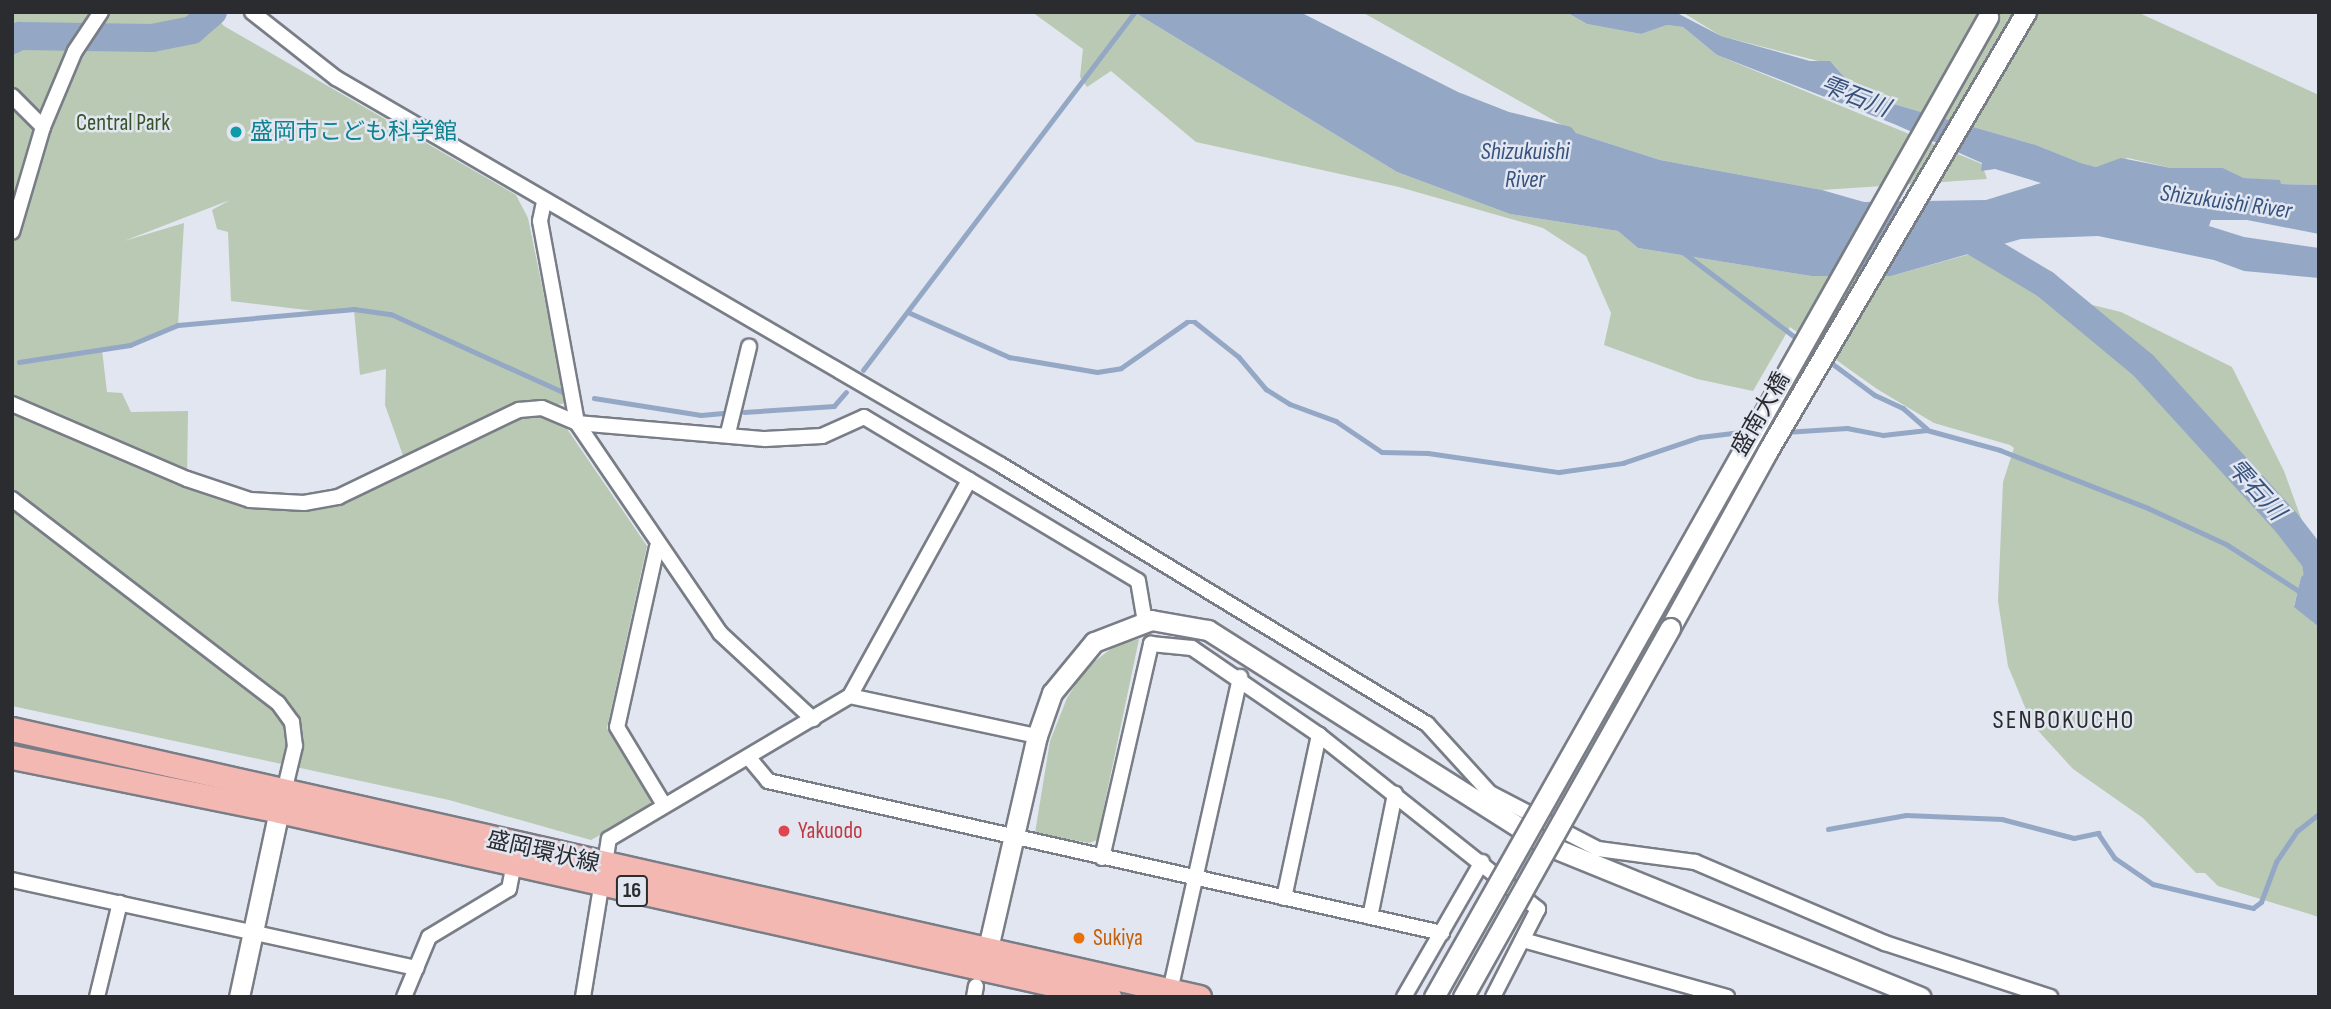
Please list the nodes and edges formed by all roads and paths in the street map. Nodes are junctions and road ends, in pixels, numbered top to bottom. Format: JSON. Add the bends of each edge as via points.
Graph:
{"nodes":[{"id":1,"x":101,"y":12,"type":"edge"},
{"id":2,"x":252,"y":12,"type":"edge"},
{"id":3,"x":1991,"y":12,"type":"edge"},
{"id":4,"x":2026,"y":12,"type":"edge"},
{"id":5,"x":12,"y":96,"type":"edge"},
{"id":6,"x":43,"y":127,"type":"junction"},
{"id":7,"x":544,"y":202,"type":"junction"},
{"id":8,"x":12,"y":232,"type":"edge"},
{"id":9,"x":749,"y":347,"type":"dead end"},
{"id":10,"x":12,"y":404,"type":"edge"},
{"id":11,"x":577,"y":423,"type":"junction"},
{"id":12,"x":728,"y":433,"type":"junction"},
{"id":13,"x":969,"y":480,"type":"junction"},
{"id":14,"x":12,"y":499,"type":"edge"},
{"id":15,"x":657,"y":547,"type":"junction"},
{"id":16,"x":1145,"y":622,"type":"junction"},
{"id":17,"x":1240,"y":677,"type":"junction"},
{"id":18,"x":850,"y":696,"type":"junction"},
{"id":19,"x":813,"y":719,"type":"junction"},
{"id":20,"x":13,"y":734,"type":"edge"},
{"id":21,"x":1319,"y":735,"type":"junction"},
{"id":22,"x":1037,"y":736,"type":"junction"},
{"id":23,"x":12,"y":757,"type":"edge"},
{"id":24,"x":750,"y":758,"type":"junction"},
{"id":25,"x":1395,"y":794,"type":"junction"},
{"id":26,"x":281,"y":801,"type":"junction"},
{"id":27,"x":664,"y":805,"type":"junction"},
{"id":28,"x":1527,"y":835,"type":"junction"},
{"id":29,"x":1015,"y":837,"type":"junction"},
{"id":30,"x":1549,"y":846,"type":"junction"},
{"id":31,"x":1102,"y":858,"type":"junction"},
{"id":32,"x":1482,"y":862,"type":"junction"},
{"id":33,"x":514,"y":864,"type":"junction"},
{"id":34,"x":601,"y":875,"type":"junction"},
{"id":35,"x":1195,"y":876,"type":"junction"},
{"id":36,"x":12,"y":880,"type":"edge"},
{"id":37,"x":1284,"y":898,"type":"junction"},
{"id":38,"x":120,"y":903,"type":"junction"},
{"id":39,"x":1370,"y":917,"type":"junction"},
{"id":40,"x":255,"y":932,"type":"junction"},
{"id":41,"x":1442,"y":933,"type":"junction"},
{"id":42,"x":1523,"y":940,"type":"junction"},
{"id":43,"x":417,"y":968,"type":"junction"},
{"id":44,"x":980,"y":975,"type":"edge"},
{"id":45,"x":1170,"y":991,"type":"junction"},
{"id":46,"x":97,"y":997,"type":"edge"},
{"id":47,"x":239,"y":997,"type":"edge"},
{"id":48,"x":404,"y":997,"type":"edge"},
{"id":49,"x":583,"y":997,"type":"edge"},
{"id":50,"x":1109,"y":997,"type":"edge"},
{"id":51,"x":1199,"y":997,"type":"edge"},
{"id":52,"x":1404,"y":997,"type":"edge"},
{"id":53,"x":1434,"y":997,"type":"edge"},
{"id":54,"x":1463,"y":997,"type":"edge"},
{"id":55,"x":1493,"y":997,"type":"edge"},
{"id":56,"x":1727,"y":997,"type":"edge"},
{"id":57,"x":1920,"y":997,"type":"edge"},
{"id":58,"x":2050,"y":997,"type":"edge"}],
"edges":[{"from":1,"to":6,"type":"street","via":[[75,51]]},
{"from":2,"to":7,"type":"street","via":[[336,78]]},
{"from":3,"to":28,"type":"street","name":"盛南大橋","bridge":true,"via":[[1746,439]]},
{"from":4,"to":30,"type":"street","name":"盛南大橋","bridge":true,"via":[[1767,452]]},
{"from":5,"to":6,"type":"street"},
{"from":6,"to":8,"type":"street"},
{"from":7,"to":11,"type":"street","via":[[540,221]]},
{"from":7,"to":58,"type":"street","via":[[1001,465],[1427,724],[1490,793],[1502,800],[1598,849],[1695,862],[1885,943]]},
{"from":9,"to":12,"type":"street"},
{"from":10,"to":11,"type":"street","via":[[187,479],[250,500],[304,503],[338,497],[519,410],[542,408]]},
{"from":11,"to":12,"type":"street"},
{"from":11,"to":15,"type":"street"},
{"from":12,"to":13,"type":"street","via":[[765,439],[822,436],[863,417]]},
{"from":13,"to":16,"type":"street","via":[[1138,581]]},
{"from":13,"to":18,"type":"street"},
{"from":14,"to":26,"type":"street","via":[[278,703],[292,722],[295,746]]},
{"from":15,"to":19,"type":"street","via":[[720,633]]},
{"from":15,"to":27,"type":"street","via":[[617,727]]},
{"from":16,"to":22,"type":"street","via":[[1094,642],[1078,657],[1052,692]]},
{"from":16,"to":28,"type":"street","via":[[1177,621],[1208,630]]},
{"from":17,"to":21,"type":"street"},
{"from":17,"to":31,"type":"street","via":[[1192,648],[1151,644]]},
{"from":17,"to":35,"type":"street"},
{"from":18,"to":19,"type":"street"},
{"from":18,"to":22,"type":"street"},
{"from":19,"to":24,"type":"street"},
{"from":20,"to":26,"type":"main road","name":"盛岡環状線","number":"16"},
{"from":21,"to":25,"type":"street"},
{"from":21,"to":37,"type":"street"},
{"from":22,"to":29,"type":"street"},
{"from":23,"to":26,"type":"main road","name":"盛岡環状線","number":"16"},
{"from":24,"to":27,"type":"street"},
{"from":24,"to":29,"type":"street","via":[[768,781]]},
{"from":25,"to":32,"type":"street"},
{"from":25,"to":39,"type":"street"},
{"from":26,"to":33,"type":"main road","name":"盛岡環状線","number":"16"},
{"from":26,"to":34,"type":"main road","name":"盛岡環状線","number":"16"},
{"from":26,"to":40,"type":"street"},
{"from":27,"to":34,"type":"street","via":[[609,839]]},
{"from":28,"to":30,"type":"street"},
{"from":28,"to":53,"type":"street","name":"盛南大橋","bridge":true},
{"from":29,"to":31,"type":"street"},
{"from":29,"to":44,"type":"street"},
{"from":30,"to":54,"type":"street","name":"盛南大橋","bridge":true},
{"from":30,"to":57,"type":"street"},
{"from":31,"to":35,"type":"street"},
{"from":32,"to":41,"type":"street"},
{"from":32,"to":42,"type":"street","via":[[1538,909]]},
{"from":33,"to":34,"type":"main road","name":"盛岡環状線","number":"16"},
{"from":33,"to":43,"type":"street","via":[[509,888],[429,937]]},
{"from":34,"to":44,"type":"main road","name":"盛岡環状線","number":"16"},
{"from":34,"to":49,"type":"street"},
{"from":35,"to":37,"type":"street"},
{"from":35,"to":45,"type":"street"},
{"from":36,"to":38,"type":"street"},
{"from":37,"to":39,"type":"street"},
{"from":38,"to":40,"type":"street"},
{"from":38,"to":46,"type":"street"},
{"from":39,"to":41,"type":"street"},
{"from":40,"to":43,"type":"street"},
{"from":40,"to":47,"type":"street"},
{"from":41,"to":52,"type":"street"},
{"from":42,"to":55,"type":"street"},
{"from":42,"to":56,"type":"street"},
{"from":43,"to":48,"type":"street"},
{"from":44,"to":45,"type":"main road","name":"盛岡環状線","number":"16"},
{"from":44,"to":50,"type":"main road","name":"盛岡環状線","number":"16"},
{"from":45,"to":51,"type":"main road","name":"盛岡環状線","number":"16"}]}
